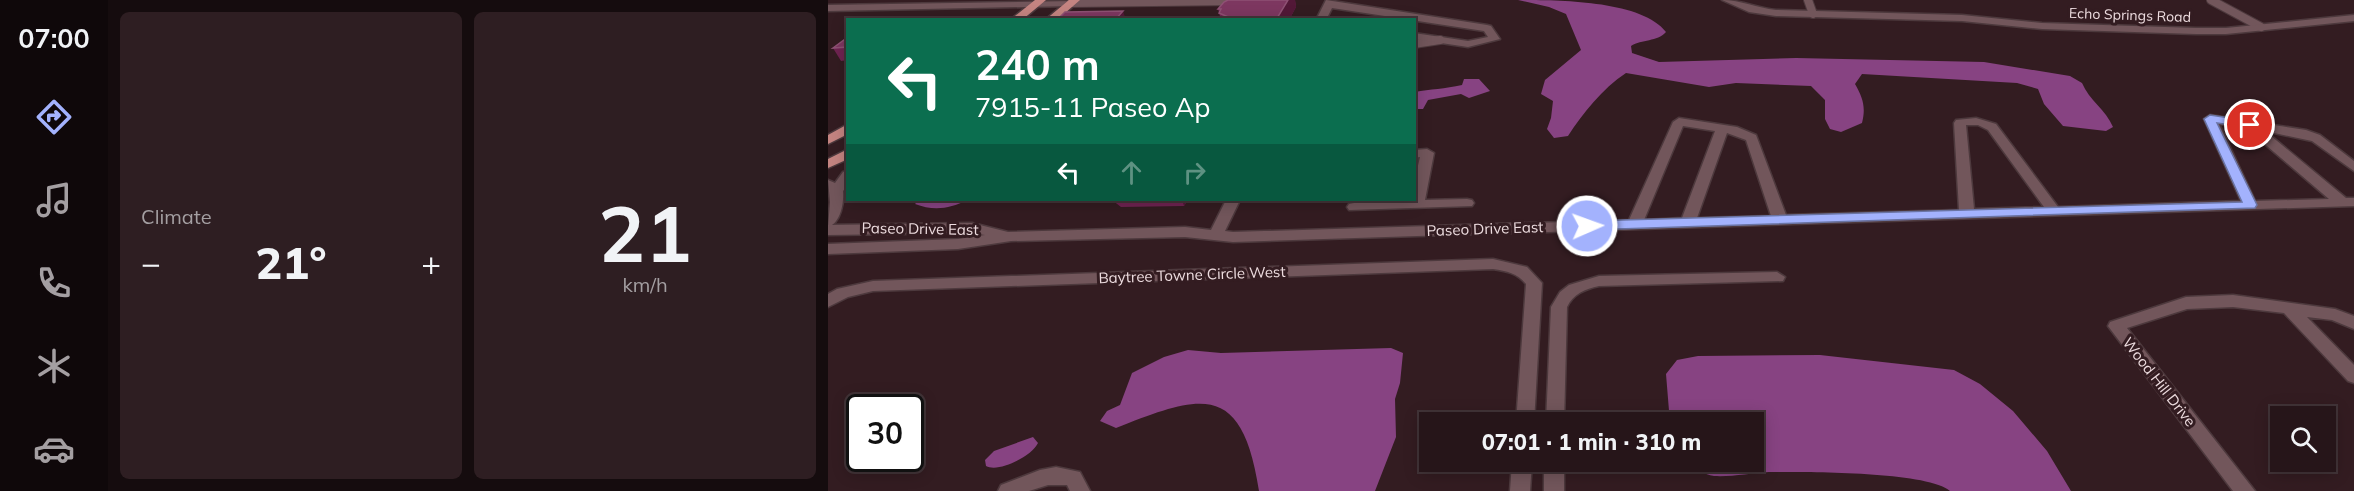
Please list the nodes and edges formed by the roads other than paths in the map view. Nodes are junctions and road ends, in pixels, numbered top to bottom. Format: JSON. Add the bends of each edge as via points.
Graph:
{"nodes":[{"id":1,"x":1727,"y":0,"type":"edge"},
{"id":2,"x":1808,"y":0,"type":"edge"},
{"id":3,"x":2211,"y":0,"type":"edge"},
{"id":4,"x":1124,"y":1,"type":"edge"},
{"id":5,"x":1252,"y":1,"type":"edge"},
{"id":6,"x":1038,"y":2,"type":"edge"},
{"id":7,"x":1073,"y":2,"type":"edge"},
{"id":8,"x":1330,"y":3,"type":"edge"},
{"id":9,"x":828,"y":8,"type":"edge"},
{"id":10,"x":1813,"y":14,"type":"junction"},
{"id":11,"x":1018,"y":18,"type":"edge"},
{"id":12,"x":1053,"y":18,"type":"edge"},
{"id":13,"x":1322,"y":18,"type":"edge"},
{"id":14,"x":2354,"y":18,"type":"edge"},
{"id":15,"x":2261,"y":27,"type":"junction"},
{"id":16,"x":1416,"y":36,"type":"edge"},
{"id":17,"x":1440,"y":40,"type":"junction"},
{"id":18,"x":1416,"y":44,"type":"edge"},
{"id":19,"x":2250,"y":125,"type":"junction"},
{"id":20,"x":846,"y":129,"type":"edge"},
{"id":21,"x":1722,"y":129,"type":"junction"},
{"id":22,"x":828,"y":140,"type":"edge"},
{"id":23,"x":846,"y":154,"type":"edge"},
{"id":24,"x":1416,"y":154,"type":"edge"},
{"id":25,"x":828,"y":164,"type":"edge"},
{"id":26,"x":2354,"y":167,"type":"edge"},
{"id":27,"x":846,"y":177,"type":"edge"},
{"id":28,"x":832,"y":188,"type":"edge"},
{"id":29,"x":1233,"y":201,"type":"edge"},
{"id":30,"x":2348,"y":202,"type":"edge"},
{"id":31,"x":1356,"y":203,"type":"edge"},
{"id":32,"x":1467,"y":203,"type":"dead end"},
{"id":33,"x":1417,"y":205,"type":"junction"},
{"id":34,"x":2250,"y":205,"type":"junction"},
{"id":35,"x":2054,"y":211,"type":"junction"},
{"id":36,"x":1967,"y":214,"type":"junction"},
{"id":37,"x":1780,"y":220,"type":"junction"},
{"id":38,"x":828,"y":222,"type":"edge"},
{"id":39,"x":1688,"y":222,"type":"junction"},
{"id":40,"x":1635,"y":224,"type":"junction"},
{"id":41,"x":828,"y":230,"type":"edge"},
{"id":42,"x":1346,"y":234,"type":"junction"},
{"id":43,"x":1216,"y":235,"type":"junction"},
{"id":44,"x":1011,"y":236,"type":"junction"},
{"id":45,"x":828,"y":249,"type":"edge"},
{"id":46,"x":1777,"y":277,"type":"dead end"},
{"id":47,"x":828,"y":301,"type":"edge"},
{"id":48,"x":2289,"y":308,"type":"junction"},
{"id":49,"x":2354,"y":322,"type":"edge"},
{"id":50,"x":2354,"y":375,"type":"edge"},
{"id":51,"x":1525,"y":412,"type":"edge"},
{"id":52,"x":1556,"y":412,"type":"edge"},
{"id":53,"x":1521,"y":472,"type":"edge"},
{"id":54,"x":1554,"y":472,"type":"edge"},
{"id":55,"x":1008,"y":491,"type":"edge"},
{"id":56,"x":1080,"y":491,"type":"edge"},
{"id":57,"x":1520,"y":491,"type":"edge"},
{"id":58,"x":1554,"y":491,"type":"edge"},
{"id":59,"x":2245,"y":491,"type":"edge"}],
"edges":[{"from":1,"to":10,"type":"street","name":"Echo Springs Road","via":[[1766,12]]},
{"from":2,"to":10,"type":"lane"},
{"from":3,"to":15,"type":"lane"},
{"from":4,"to":5,"type":"lane"},
{"from":4,"to":7,"type":"lane"},
{"from":6,"to":7,"type":"street"},
{"from":6,"to":9,"type":"street"},
{"from":6,"to":11,"type":"main road"},
{"from":7,"to":12,"type":"main road"},
{"from":8,"to":13,"type":"street"},
{"from":8,"to":17,"type":"street","via":[[1488,28],[1495,39],[1468,44]]},
{"from":10,"to":15,"type":"street","name":"Echo Springs Road","via":[[2160,30]]},
{"from":14,"to":15,"type":"street","name":"Echo Springs Road"},
{"from":16,"to":17,"type":"street"},
{"from":17,"to":18,"type":"lane"},
{"from":19,"to":26,"type":"street","via":[[2316,138]]},
{"from":19,"to":30,"type":"street"},
{"from":19,"to":34,"type":"street","via":[[2210,119]]},
{"from":20,"to":22,"type":"main road"},
{"from":21,"to":37,"type":"street","via":[[1752,138]]},
{"from":21,"to":39,"type":"street"},
{"from":21,"to":40,"type":"street","via":[[1679,123]]},
{"from":23,"to":25,"type":"main road"},
{"from":24,"to":33,"type":"street","via":[[1427,153]]},
{"from":27,"to":28,"type":"street"},
{"from":28,"to":38,"type":"street","via":[[837,202]]},
{"from":29,"to":43,"type":"street"},
{"from":30,"to":34,"type":"street","name":"Paseo Drive East"},
{"from":31,"to":33,"type":"street"},
{"from":31,"to":42,"type":"street"},
{"from":32,"to":33,"type":"street"},
{"from":34,"to":35,"type":"street","name":"Paseo Drive East"},
{"from":35,"to":36,"type":"street","name":"Paseo Drive East"},
{"from":35,"to":36,"type":"street","via":[[1992,127],[1967,121],[1960,123]]},
{"from":36,"to":37,"type":"street","name":"Paseo Drive East"},
{"from":37,"to":39,"type":"street","name":"Paseo Drive East"},
{"from":39,"to":40,"type":"street","name":"Paseo Drive East"},
{"from":40,"to":42,"type":"street","name":"Paseo Drive East"},
{"from":41,"to":44,"type":"street","name":"Paseo Drive East","via":[[972,228]]},
{"from":42,"to":43,"type":"street","name":"Paseo Drive East"},
{"from":43,"to":44,"type":"street","name":"Paseo Drive East","via":[[1185,232]]},
{"from":44,"to":45,"type":"street","name":"Paseo Drive East","via":[[958,244]]},
{"from":46,"to":52,"type":"street","via":[[1599,281],[1572,289],[1559,307]]},
{"from":47,"to":51,"type":"street","name":"Baytree Towne Circle West","via":[[873,286],[1493,264],[1517,267],[1526,271],[1534,284]]},
{"from":48,"to":49,"type":"street"},
{"from":48,"to":50,"type":"street"},
{"from":48,"to":59,"type":"street","name":"Wood Hill Drive","via":[[2233,301],[2186,303],[2116,326]]},
{"from":53,"to":57,"type":"street"},
{"from":54,"to":58,"type":"street"},
{"from":55,"to":56,"type":"street","via":[[1042,477],[1062,474],[1073,478]]}]}
